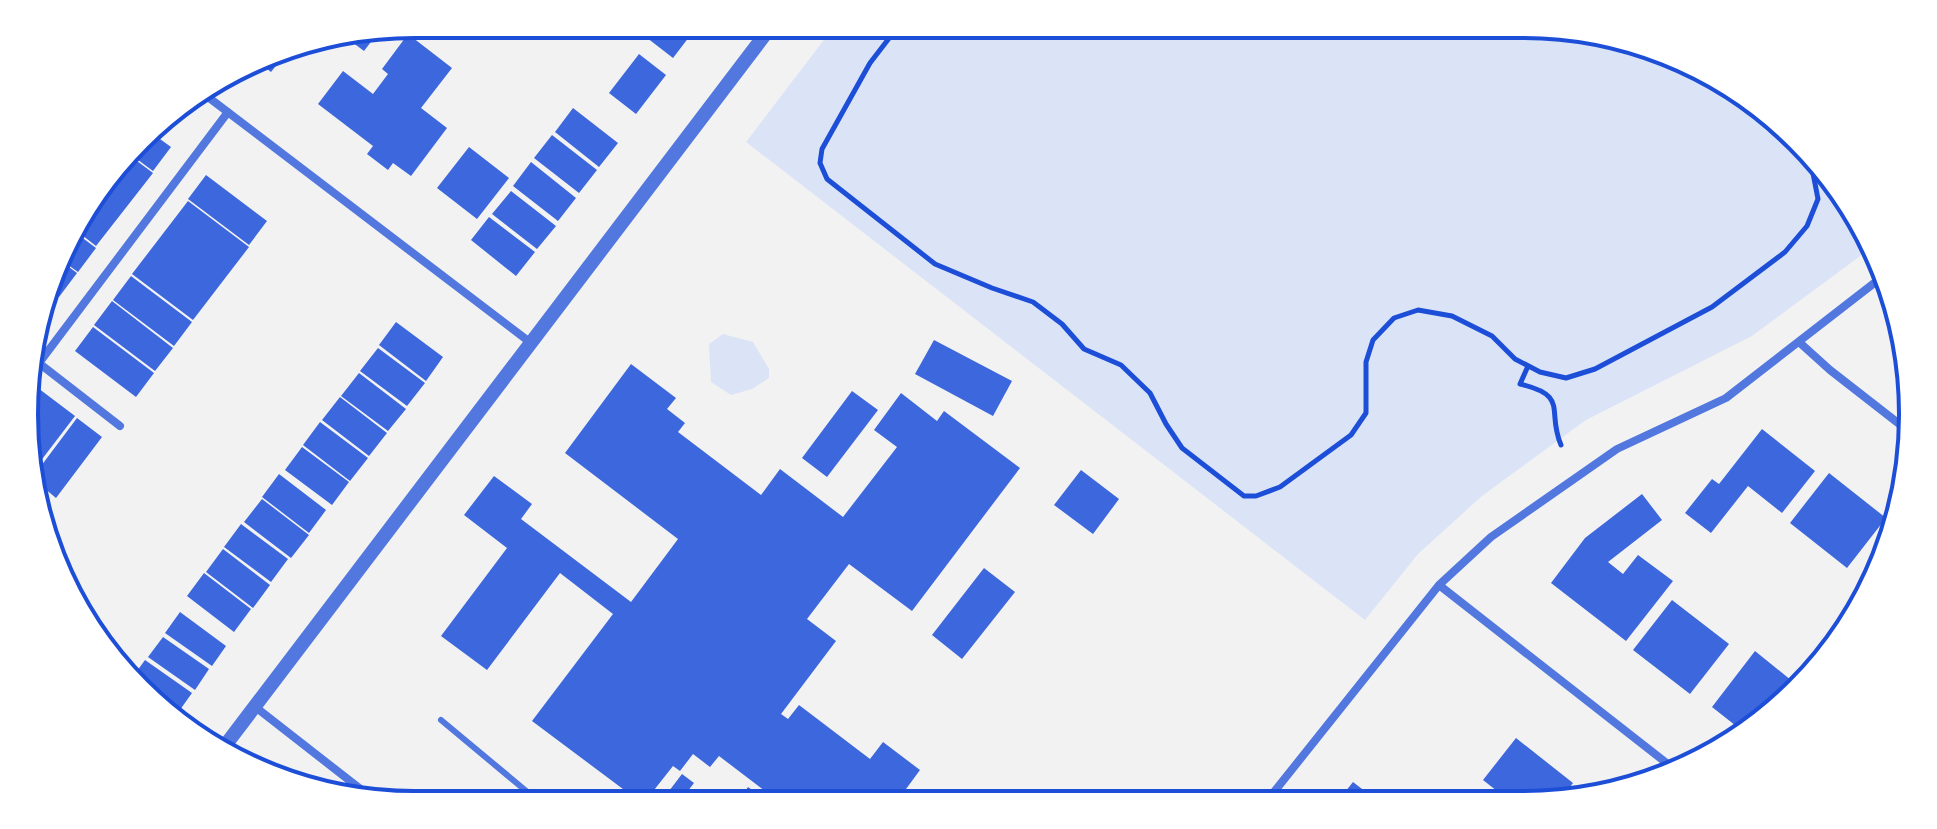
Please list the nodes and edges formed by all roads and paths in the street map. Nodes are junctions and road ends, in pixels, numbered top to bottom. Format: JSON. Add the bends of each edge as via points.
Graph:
{"nodes":[{"id":1,"x":762,"y":38,"type":"edge"},
{"id":2,"x":889,"y":38,"type":"edge"},
{"id":3,"x":210,"y":98,"type":"edge"},
{"id":4,"x":228,"y":112,"type":"junction"},
{"id":5,"x":1813,"y":175,"type":"edge"},
{"id":6,"x":1875,"y":283,"type":"edge"},
{"id":7,"x":1799,"y":342,"type":"junction"},
{"id":8,"x":531,"y":343,"type":"junction"},
{"id":9,"x":42,"y":359,"type":"edge"},
{"id":10,"x":41,"y":365,"type":"edge"},
{"id":11,"x":1528,"y":366,"type":"junction"},
{"id":12,"x":1899,"y":423,"type":"edge"},
{"id":13,"x":120,"y":426,"type":"dead end"},
{"id":14,"x":1561,"y":445,"type":"dead end"},
{"id":15,"x":1439,"y":585,"type":"junction"},
{"id":16,"x":254,"y":705,"type":"junction"},
{"id":17,"x":441,"y":720,"type":"dead end"},
{"id":18,"x":228,"y":742,"type":"edge"},
{"id":19,"x":1666,"y":762,"type":"edge"},
{"id":20,"x":358,"y":787,"type":"edge"},
{"id":21,"x":526,"y":791,"type":"edge"},
{"id":22,"x":1275,"y":791,"type":"edge"}],
"edges":[{"from":1,"to":8,"type":"street"},
{"from":2,"to":11,"type":"path","via":[[822,149],[820,163],[827,179],[935,264],[1033,302],[1084,349],[1121,365],[1150,393],[1182,448],[1244,496],[1280,487],[1351,435],[1366,413],[1366,362],[1373,340],[1394,318],[1418,310],[1452,316],[1492,336]]},
{"from":3,"to":4,"type":"street"},
{"from":4,"to":8,"type":"street"},
{"from":4,"to":9,"type":"street"},
{"from":5,"to":11,"type":"path","via":[[1818,199],[1807,226],[1785,252],[1712,307],[1595,369],[1566,378]]},
{"from":6,"to":7,"type":"street"},
{"from":7,"to":12,"type":"street"},
{"from":7,"to":15,"type":"street","via":[[1726,398],[1617,449],[1491,537]]},
{"from":8,"to":16,"type":"street"},
{"from":10,"to":13,"type":"street"},
{"from":11,"to":14,"type":"path","via":[[1520,384],[1550,397]]},
{"from":15,"to":19,"type":"street"},
{"from":15,"to":22,"type":"street"},
{"from":16,"to":18,"type":"street"},
{"from":16,"to":20,"type":"street"},
{"from":17,"to":21,"type":"lane"}]}
